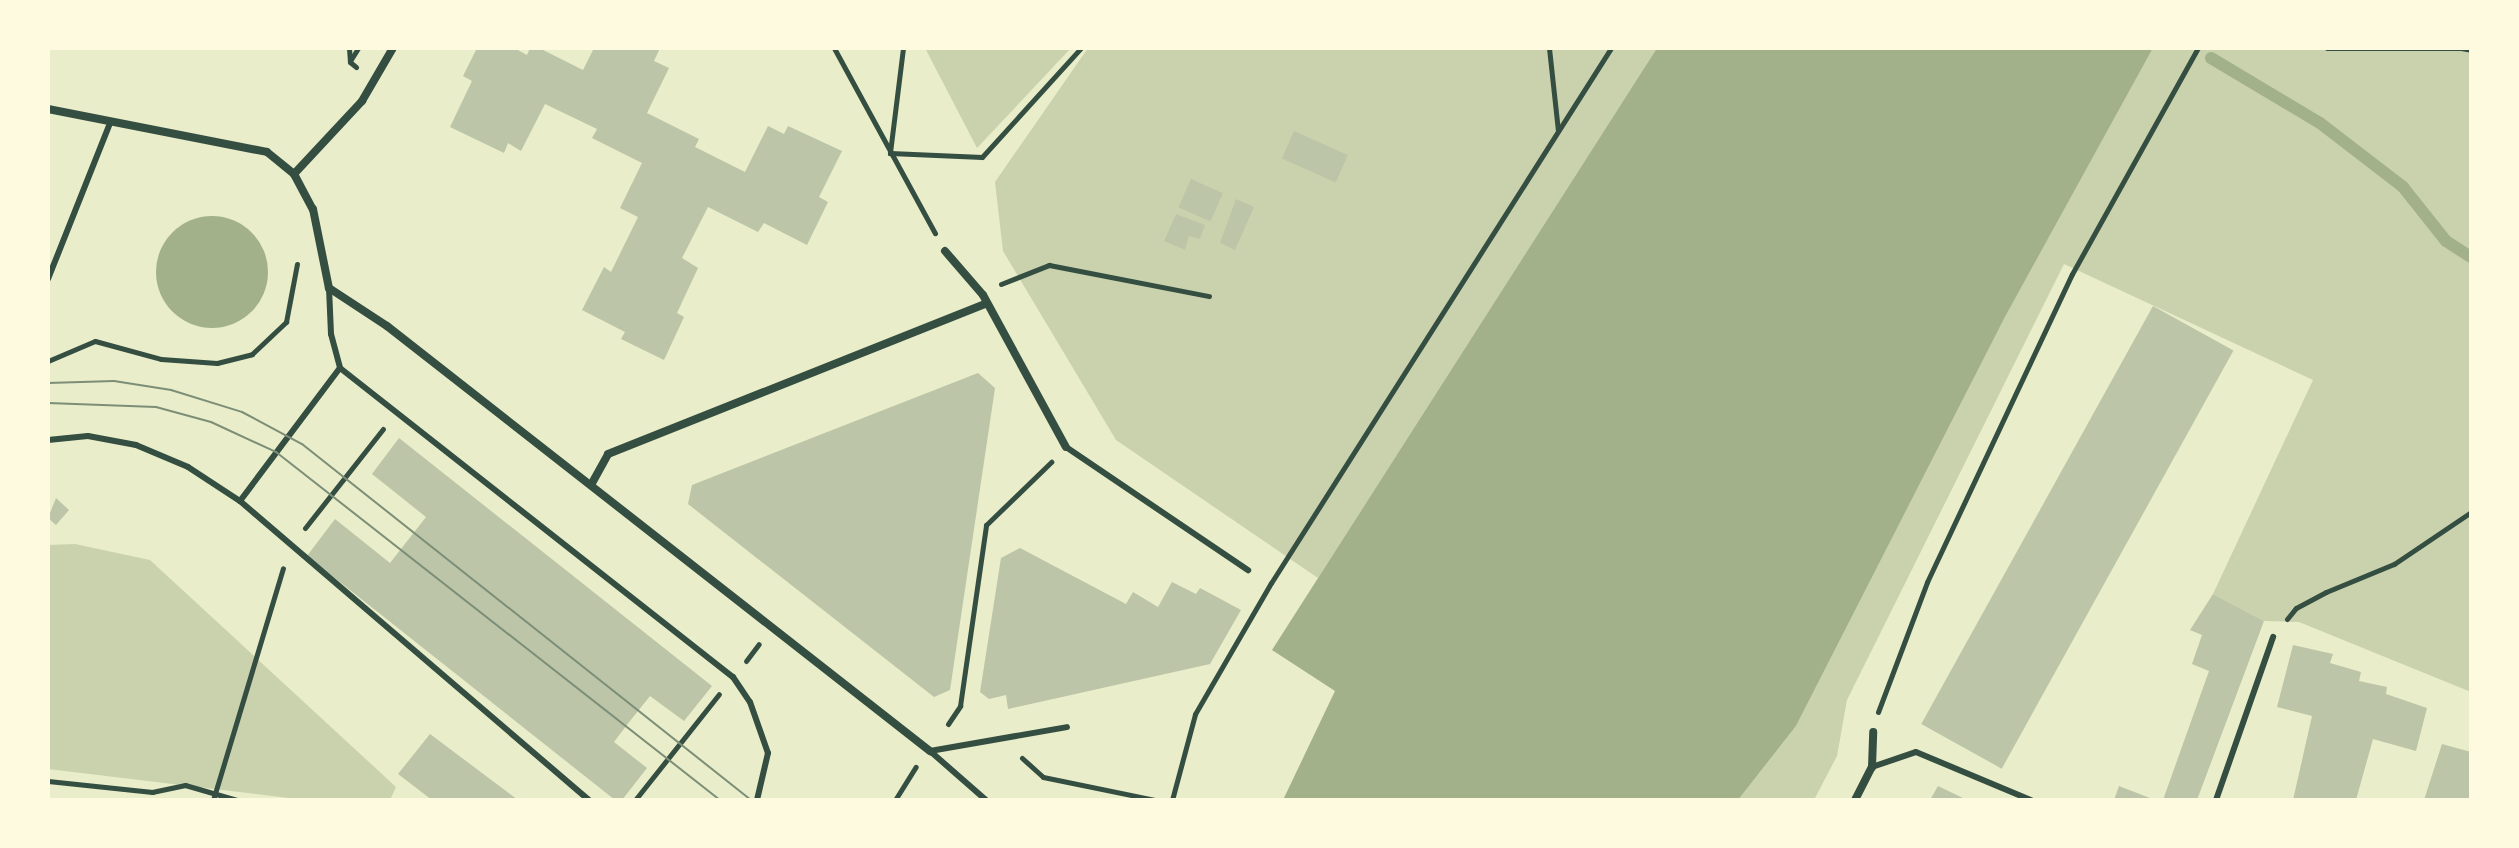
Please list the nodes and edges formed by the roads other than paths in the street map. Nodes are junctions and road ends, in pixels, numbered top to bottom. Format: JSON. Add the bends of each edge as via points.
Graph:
{"nodes":[{"id":1,"x":393,"y":48,"type":"edge"},
{"id":2,"x":48,"y":109,"type":"edge"},
{"id":3,"x":110,"y":123,"type":"junction"},
{"id":4,"x":294,"y":174,"type":"junction"},
{"id":5,"x":945,"y":251,"type":"road end"},
{"id":6,"x":48,"y":279,"type":"edge"},
{"id":7,"x":329,"y":288,"type":"junction"},
{"id":8,"x":983,"y":300,"type":"junction"},
{"id":9,"x":340,"y":368,"type":"junction"},
{"id":10,"x":48,"y":440,"type":"edge"},
{"id":11,"x":1066,"y":447,"type":"joint"},
{"id":12,"x":591,"y":485,"type":"junction"},
{"id":13,"x":240,"y":501,"type":"junction"},
{"id":14,"x":1248,"y":570,"type":"dead end"},
{"id":15,"x":2273,"y":637,"type":"road end"},
{"id":16,"x":1067,"y":727,"type":"dead end"},
{"id":17,"x":1873,"y":732,"type":"road end"},
{"id":18,"x":930,"y":751,"type":"junction"},
{"id":19,"x":1872,"y":767,"type":"junction"},
{"id":20,"x":589,"y":800,"type":"edge"},
{"id":21,"x":757,"y":800,"type":"edge"},
{"id":22,"x":986,"y":800,"type":"edge"},
{"id":23,"x":1855,"y":800,"type":"edge"},
{"id":24,"x":2031,"y":800,"type":"edge"},
{"id":25,"x":2216,"y":800,"type":"edge"}],
"edges":[{"from":1,"to":4,"type":"street","via":[[362,101]]},
{"from":2,"to":3,"type":"street"},
{"from":3,"to":4,"type":"street","via":[[232,142],[267,152]]},
{"from":3,"to":6,"type":"lane"},
{"from":4,"to":7,"type":"street","via":[[313,209]]},
{"from":5,"to":8,"type":"street"},
{"from":7,"to":9,"type":"lane","via":[[331,334]]},
{"from":7,"to":12,"type":"street","via":[[387,326]]},
{"from":8,"to":11,"type":"street"},
{"from":8,"to":12,"type":"street","via":[[608,454]]},
{"from":9,"to":13,"type":"lane"},
{"from":9,"to":21,"type":"lane","via":[[733,677],[750,702],[768,753]]},
{"from":10,"to":13,"type":"lane","via":[[88,436],[136,445],[188,467]]},
{"from":11,"to":14,"type":"lane"},
{"from":12,"to":18,"type":"street"},
{"from":13,"to":20,"type":"lane"},
{"from":15,"to":25,"type":"lane"},
{"from":16,"to":18,"type":"lane"},
{"from":17,"to":19,"type":"street"},
{"from":18,"to":22,"type":"lane"},
{"from":19,"to":23,"type":"street"},
{"from":19,"to":24,"type":"lane","via":[[1916,752]]}]}
